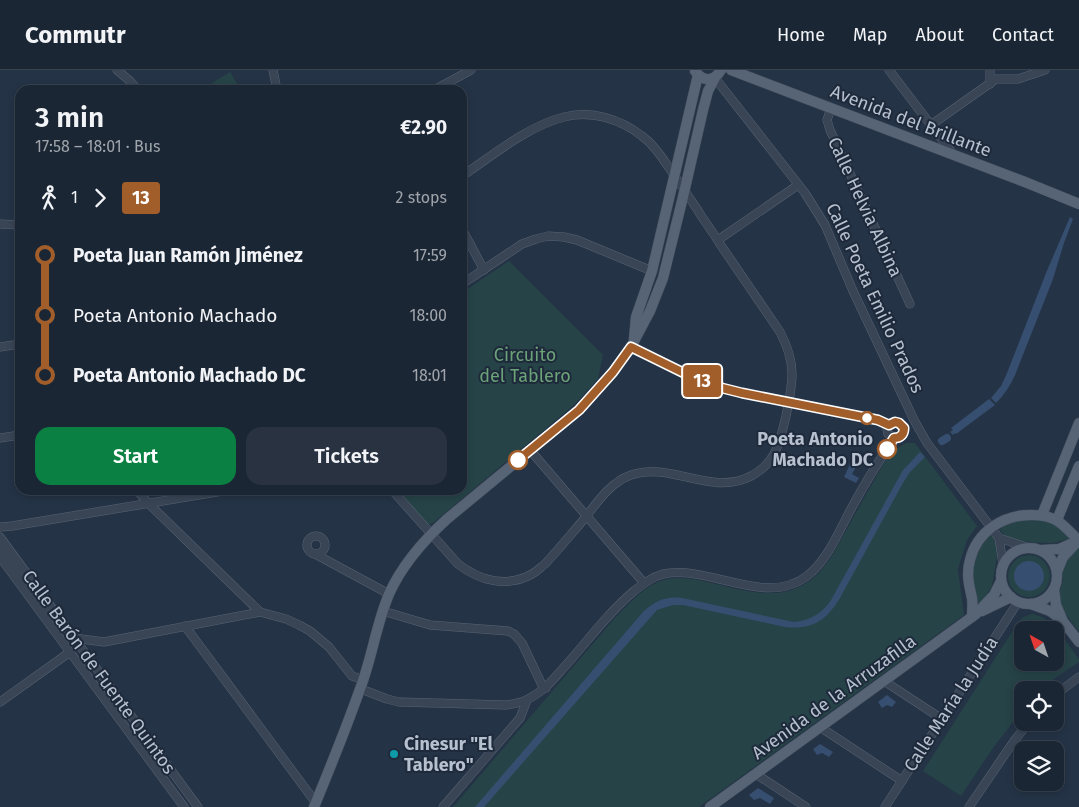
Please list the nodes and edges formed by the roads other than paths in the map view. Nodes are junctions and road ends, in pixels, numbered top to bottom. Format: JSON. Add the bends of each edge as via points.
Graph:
{"nodes":[{"id":1,"x":117,"y":70,"type":"edge"},
{"id":2,"x":273,"y":70,"type":"edge"},
{"id":3,"x":472,"y":70,"type":"edge"},
{"id":4,"x":731,"y":70,"type":"edge"},
{"id":5,"x":889,"y":70,"type":"edge"},
{"id":6,"x":990,"y":70,"type":"edge"},
{"id":7,"x":1045,"y":70,"type":"edge"},
{"id":8,"x":696,"y":72,"type":"edge"},
{"id":9,"x":718,"y":74,"type":"edge"},
{"id":10,"x":990,"y":84,"type":"junction"},
{"id":11,"x":134,"y":85,"type":"edge"},
{"id":12,"x":276,"y":85,"type":"edge"},
{"id":13,"x":444,"y":85,"type":"edge"},
{"id":14,"x":831,"y":108,"type":"junction"},
{"id":15,"x":931,"y":125,"type":"junction"},
{"id":16,"x":954,"y":156,"type":"junction"},
{"id":17,"x":467,"y":173,"type":"edge"},
{"id":18,"x":674,"y":175,"type":"junction"},
{"id":19,"x":798,"y":185,"type":"junction"},
{"id":20,"x":685,"y":189,"type":"junction"},
{"id":21,"x":1079,"y":204,"type":"edge"},
{"id":22,"x":0,"y":224,"type":"edge"},
{"id":23,"x":15,"y":225,"type":"edge"},
{"id":24,"x":467,"y":238,"type":"edge"},
{"id":25,"x":718,"y":240,"type":"junction"},
{"id":26,"x":484,"y":270,"type":"junction"},
{"id":27,"x":652,"y":270,"type":"junction"},
{"id":28,"x":467,"y":281,"type":"edge"},
{"id":29,"x":910,"y":304,"type":"dead end"},
{"id":30,"x":15,"y":345,"type":"edge"},
{"id":31,"x":0,"y":347,"type":"edge"},
{"id":32,"x":631,"y":347,"type":"junction"},
{"id":33,"x":789,"y":402,"type":"junction"},
{"id":34,"x":914,"y":420,"type":"junction"},
{"id":35,"x":1079,"y":422,"type":"edge"},
{"id":36,"x":889,"y":425,"type":"junction"},
{"id":37,"x":903,"y":426,"type":"junction"},
{"id":38,"x":15,"y":436,"type":"edge"},
{"id":39,"x":0,"y":438,"type":"edge"},
{"id":40,"x":894,"y":438,"type":"junction"},
{"id":41,"x":530,"y":450,"type":"junction"},
{"id":42,"x":1079,"y":466,"type":"edge"},
{"id":43,"x":141,"y":495,"type":"edge"},
{"id":44,"x":198,"y":495,"type":"edge"},
{"id":45,"x":396,"y":495,"type":"edge"},
{"id":46,"x":148,"y":503,"type":"junction"},
{"id":47,"x":587,"y":515,"type":"junction"},
{"id":48,"x":1042,"y":515,"type":"junction"},
{"id":49,"x":1058,"y":520,"type":"junction"},
{"id":50,"x":12,"y":526,"type":"junction"},
{"id":51,"x":0,"y":527,"type":"edge"},
{"id":52,"x":991,"y":527,"type":"junction"},
{"id":53,"x":431,"y":534,"type":"junction"},
{"id":54,"x":999,"y":538,"type":"junction"},
{"id":55,"x":1078,"y":540,"type":"edge"},
{"id":56,"x":1,"y":541,"type":"edge"},
{"id":57,"x":1029,"y":548,"type":"junction"},
{"id":58,"x":1042,"y":550,"type":"junction"},
{"id":59,"x":315,"y":554,"type":"dead end"},
{"id":60,"x":0,"y":557,"type":"edge"},
{"id":61,"x":1003,"y":564,"type":"junction"},
{"id":62,"x":1057,"y":572,"type":"junction"},
{"id":63,"x":1001,"y":581,"type":"junction"},
{"id":64,"x":644,"y":583,"type":"junction"},
{"id":65,"x":1054,"y":589,"type":"junction"},
{"id":66,"x":389,"y":594,"type":"junction"},
{"id":67,"x":1014,"y":600,"type":"junction"},
{"id":68,"x":1030,"y":604,"type":"junction"},
{"id":69,"x":383,"y":611,"type":"junction"},
{"id":70,"x":260,"y":612,"type":"junction"},
{"id":71,"x":974,"y":615,"type":"junction"},
{"id":72,"x":1062,"y":620,"type":"junction"},
{"id":73,"x":185,"y":626,"type":"junction"},
{"id":74,"x":74,"y":638,"type":"junction"},
{"id":75,"x":1079,"y":642,"type":"edge"},
{"id":76,"x":70,"y":652,"type":"junction"},
{"id":77,"x":1079,"y":677,"type":"edge"},
{"id":78,"x":884,"y":681,"type":"junction"},
{"id":79,"x":362,"y":684,"type":"junction"},
{"id":80,"x":546,"y":688,"type":"junction"},
{"id":81,"x":1064,"y":689,"type":"edge"},
{"id":82,"x":527,"y":700,"type":"junction"},
{"id":83,"x":0,"y":702,"type":"edge"},
{"id":84,"x":942,"y":719,"type":"junction"},
{"id":85,"x":820,"y":727,"type":"junction"},
{"id":86,"x":1022,"y":731,"type":"edge"},
{"id":87,"x":756,"y":774,"type":"junction"},
{"id":88,"x":902,"y":781,"type":"junction"},
{"id":89,"x":315,"y":805,"type":"edge"},
{"id":90,"x":184,"y":807,"type":"edge"},
{"id":91,"x":192,"y":807,"type":"edge"},
{"id":92,"x":198,"y":807,"type":"edge"},
{"id":93,"x":443,"y":807,"type":"edge"},
{"id":94,"x":710,"y":807,"type":"edge"},
{"id":95,"x":806,"y":807,"type":"edge"},
{"id":96,"x":885,"y":807,"type":"edge"},
{"id":97,"x":969,"y":807,"type":"edge"}],
"edges":[{"from":1,"to":11,"type":"street"},
{"from":2,"to":12,"type":"street"},
{"from":3,"to":13,"type":"street"},
{"from":4,"to":14,"type":"main road","name":"Avenida del Brillante"},
{"from":5,"to":15,"type":"street"},
{"from":6,"to":10,"type":"street"},
{"from":7,"to":10,"type":"street","via":[[1018,78],[996,79]]},
{"from":8,"to":9,"type":"main road","via":[[705,79]]},
{"from":8,"to":18,"type":"main road"},
{"from":9,"to":19,"type":"street","name":"Calle Poeta Emilio Prados"},
{"from":9,"to":20,"type":"main road","via":[[705,100]]},
{"from":10,"to":15,"type":"street"},
{"from":14,"to":16,"type":"main road","name":"Avenida del Brillante"},
{"from":14,"to":29,"type":"street","name":"Calle Helvia Albina","via":[[827,120],[830,130]]},
{"from":15,"to":16,"type":"street"},
{"from":16,"to":21,"type":"main road","name":"Avenida del Brillante"},
{"from":17,"to":18,"type":"street","via":[[548,121],[566,116],[592,115],[619,122],[643,137]]},
{"from":18,"to":20,"type":"street"},
{"from":18,"to":27,"type":"main road"},
{"from":19,"to":25,"type":"street"},
{"from":19,"to":34,"type":"street","name":"Calle Poeta Emilio Prados","via":[[825,225]]},
{"from":20,"to":25,"type":"street"},
{"from":20,"to":32,"type":"main road","via":[[662,278],[650,311]]},
{"from":22,"to":23,"type":"street"},
{"from":24,"to":26,"type":"street"},
{"from":25,"to":33,"type":"street","via":[[784,339],[793,369]]},
{"from":26,"to":27,"type":"street","via":[[522,244],[548,236],[577,240]]},
{"from":26,"to":28,"type":"street"},
{"from":27,"to":32,"type":"main road","via":[[636,317]]},
{"from":30,"to":31,"type":"street"},
{"from":32,"to":33,"type":"street","via":[[707,383]]},
{"from":32,"to":41,"type":"main road","via":[[585,404]]},
{"from":33,"to":36,"type":"street"},
{"from":33,"to":47,"type":"street","via":[[775,453],[759,472],[721,483],[642,472],[611,486]]},
{"from":34,"to":37,"type":"street"},
{"from":34,"to":52,"type":"street","name":"Calle Poeta Emilio Prados","via":[[927,443]]},
{"from":35,"to":48,"type":"main road"},
{"from":36,"to":37,"type":"street","via":[[897,422]]},
{"from":36,"to":40,"type":"street","via":[[888,434]]},
{"from":37,"to":40,"type":"street","via":[[902,436]]},
{"from":38,"to":39,"type":"street"},
{"from":40,"to":64,"type":"street","via":[[826,555],[803,579],[786,586],[767,588],[680,573],[662,574]]},
{"from":41,"to":47,"type":"street"},
{"from":41,"to":53,"type":"main road"},
{"from":42,"to":49,"type":"main road"},
{"from":43,"to":46,"type":"street"},
{"from":44,"to":46,"type":"street"},
{"from":45,"to":53,"type":"street"},
{"from":46,"to":50,"type":"street"},
{"from":46,"to":70,"type":"street"},
{"from":47,"to":53,"type":"street","via":[[545,564],[521,579],[507,581],[485,579],[468,572]]},
{"from":47,"to":64,"type":"street"},
{"from":48,"to":49,"type":"main road"},
{"from":48,"to":52,"type":"main road","via":[[1016,516]]},
{"from":49,"to":55,"type":"main road"},
{"from":50,"to":51,"type":"street"},
{"from":50,"to":56,"type":"street"},
{"from":52,"to":54,"type":"street","name":"Calle Poeta Emilio Prados"},
{"from":52,"to":71,"type":"main road","via":[[980,539],[970,559],[969,591]]},
{"from":53,"to":66,"type":"main road"},
{"from":54,"to":57,"type":"street"},
{"from":54,"to":61,"type":"street"},
{"from":55,"to":58,"type":"main road","via":[[1059,549]]},
{"from":55,"to":62,"type":"main road","via":[[1063,557]]},
{"from":56,"to":74,"type":"street","name":"Calle Barón de Fuente Quintos"},
{"from":56,"to":91,"type":"street","name":"Calle Barón de Fuente Quintos"},
{"from":57,"to":58,"type":"main road"},
{"from":57,"to":61,"type":"main road","via":[[1014,552]]},
{"from":58,"to":62,"type":"main road","via":[[1054,563]]},
{"from":59,"to":66,"type":"street"},
{"from":60,"to":76,"type":"street","name":"Calle Barón de Fuente Quintos"},
{"from":61,"to":63,"type":"main road"},
{"from":62,"to":65,"type":"main road"},
{"from":63,"to":67,"type":"main road"},
{"from":63,"to":71,"type":"main road","name":"Avenida de la Arruzafilla","via":[[994,595]]},
{"from":64,"to":80,"type":"street","via":[[616,608]]},
{"from":65,"to":68,"type":"main road","via":[[1040,602]]},
{"from":65,"to":72,"type":"main road"},
{"from":66,"to":69,"type":"main road"},
{"from":67,"to":68,"type":"main road"},
{"from":67,"to":71,"type":"main road","name":"Avenida de la Arruzafilla"},
{"from":67,"to":84,"type":"street","name":"Calle María la Judía"},
{"from":68,"to":72,"type":"main road","via":[[1050,611]]},
{"from":69,"to":79,"type":"main road"},
{"from":69,"to":80,"type":"street","via":[[430,625],[508,631],[522,643]]},
{"from":70,"to":73,"type":"street"},
{"from":70,"to":79,"type":"street","via":[[286,619],[310,631]]},
{"from":71,"to":78,"type":"main road","name":"Avenida de la Arruzafilla"},
{"from":72,"to":75,"type":"main road"},
{"from":73,"to":74,"type":"street","via":[[104,642]]},
{"from":73,"to":89,"type":"street"},
{"from":74,"to":92,"type":"street","name":"Calle Barón de Fuente Quintos"},
{"from":76,"to":83,"type":"street"},
{"from":76,"to":90,"type":"street","name":"Calle Barón de Fuente Quintos"},
{"from":77,"to":81,"type":"street"},
{"from":78,"to":84,"type":"street"},
{"from":78,"to":85,"type":"main road","name":"Avenida de la Arruzafilla"},
{"from":79,"to":82,"type":"street","via":[[387,699],[399,702],[506,705]]},
{"from":79,"to":89,"type":"main road"},
{"from":80,"to":82,"type":"street"},
{"from":82,"to":93,"type":"street","via":[[520,718]]},
{"from":84,"to":88,"type":"street","name":"Calle María la Judía"},
{"from":85,"to":87,"type":"main road","name":"Avenida de la Arruzafilla"},
{"from":85,"to":88,"type":"street"},
{"from":86,"to":97,"type":"street"},
{"from":87,"to":94,"type":"main road","name":"Avenida de la Arruzafilla"},
{"from":87,"to":95,"type":"street"},
{"from":88,"to":96,"type":"street","name":"Calle María la Judía"}]}
